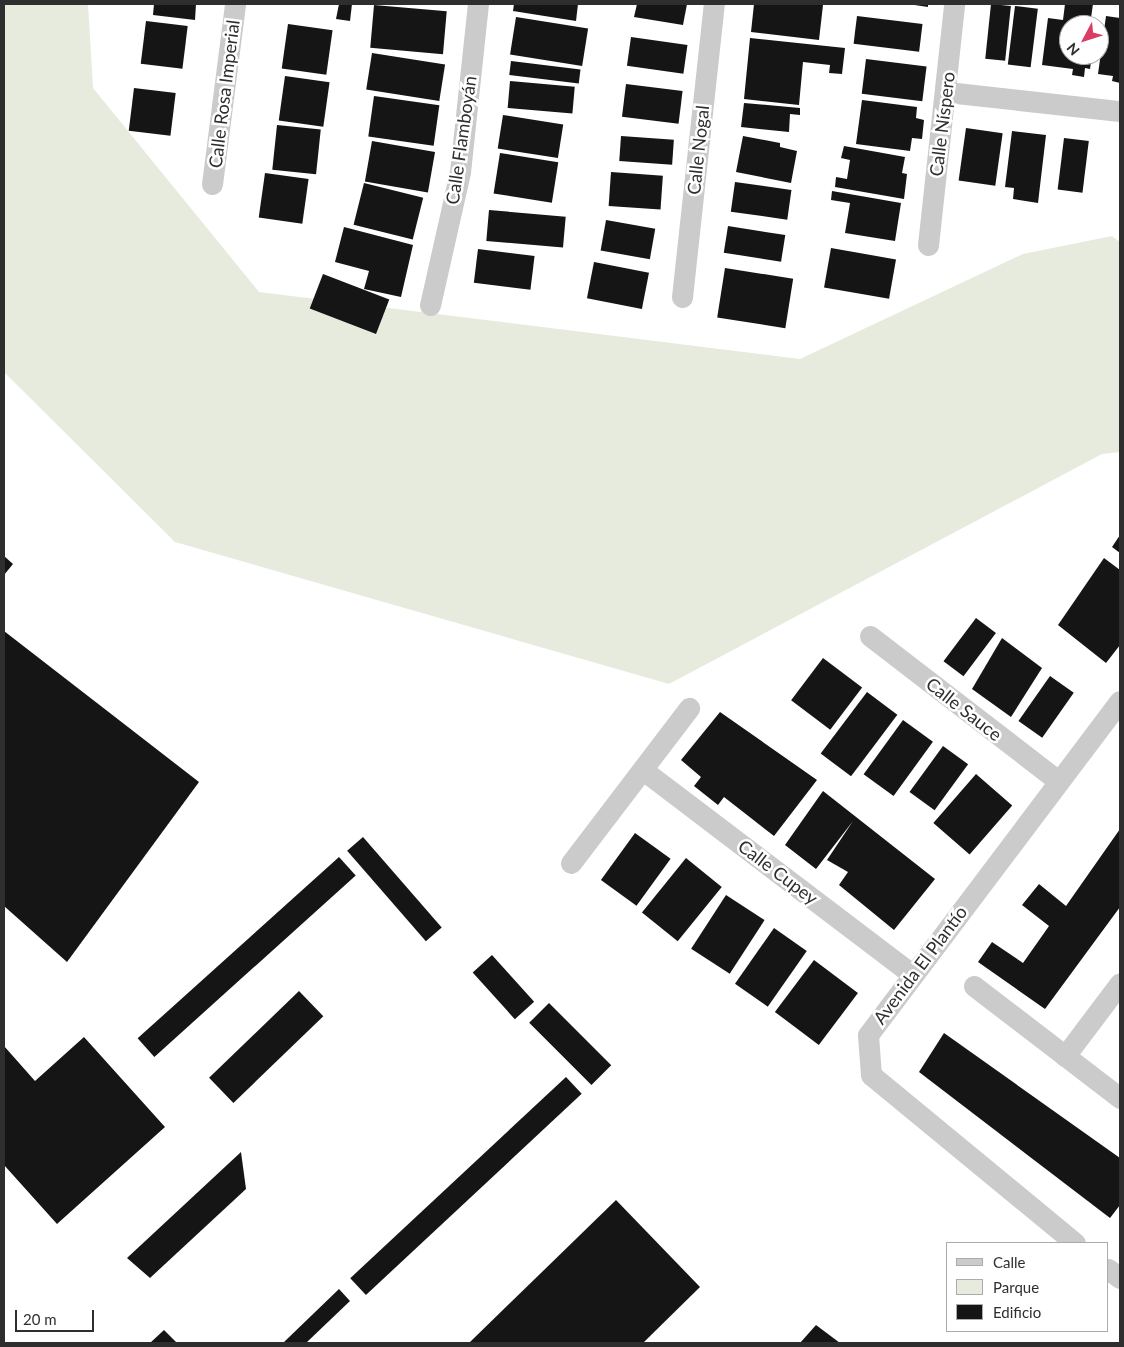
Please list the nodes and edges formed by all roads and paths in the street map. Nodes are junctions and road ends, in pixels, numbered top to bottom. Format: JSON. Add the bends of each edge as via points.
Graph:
{"nodes":[{"id":1,"x":235,"y":4,"type":"edge"},
{"id":2,"x":478,"y":4,"type":"edge"},
{"id":3,"x":714,"y":4,"type":"edge"},
{"id":4,"x":954,"y":4,"type":"edge"},
{"id":5,"x":947,"y":92,"type":"junction"},
{"id":6,"x":1120,"y":110,"type":"edge"},
{"id":7,"x":212,"y":184,"type":"dead end"},
{"id":8,"x":928,"y":245,"type":"dead end"},
{"id":9,"x":682,"y":297,"type":"dead end"},
{"id":10,"x":430,"y":305,"type":"dead end"},
{"id":11,"x":870,"y":636,"type":"dead end"},
{"id":12,"x":1120,"y":701,"type":"edge"},
{"id":13,"x":689,"y":708,"type":"dead end"},
{"id":14,"x":643,"y":770,"type":"junction"},
{"id":15,"x":1058,"y":781,"type":"junction"},
{"id":16,"x":571,"y":864,"type":"dead end"},
{"id":17,"x":912,"y":974,"type":"junction"},
{"id":18,"x":1120,"y":983,"type":"edge"},
{"id":19,"x":974,"y":986,"type":"dead end"},
{"id":20,"x":1065,"y":1056,"type":"junction"},
{"id":21,"x":1120,"y":1098,"type":"edge"},
{"id":22,"x":1074,"y":1242,"type":"edge"},
{"id":23,"x":1109,"y":1269,"type":"edge"},
{"id":24,"x":1120,"y":1278,"type":"edge"}],
"edges":[{"from":1,"to":7,"type":"street","name":"Calle Rosa Imperial"},
{"from":2,"to":10,"type":"street","name":"Calle Flamboyán","via":[[460,172]]},
{"from":3,"to":9,"type":"street","name":"Calle Nogal"},
{"from":4,"to":5,"type":"street","name":"Calle Níspero"},
{"from":5,"to":6,"type":"street"},
{"from":5,"to":8,"type":"street","name":"Calle Níspero"},
{"from":11,"to":15,"type":"street","name":"Calle Sauce"},
{"from":12,"to":15,"type":"street","name":"Avenida El Plantío"},
{"from":13,"to":14,"type":"street"},
{"from":14,"to":16,"type":"street"},
{"from":14,"to":17,"type":"street","name":"Calle Cupey"},
{"from":15,"to":17,"type":"street","name":"Avenida El Plantío"},
{"from":17,"to":22,"type":"street","name":"Avenida El Plantío","via":[[868,1035],[871,1075]]},
{"from":18,"to":20,"type":"street"},
{"from":19,"to":20,"type":"street"},
{"from":20,"to":21,"type":"street"},
{"from":23,"to":24,"type":"street"}]}
